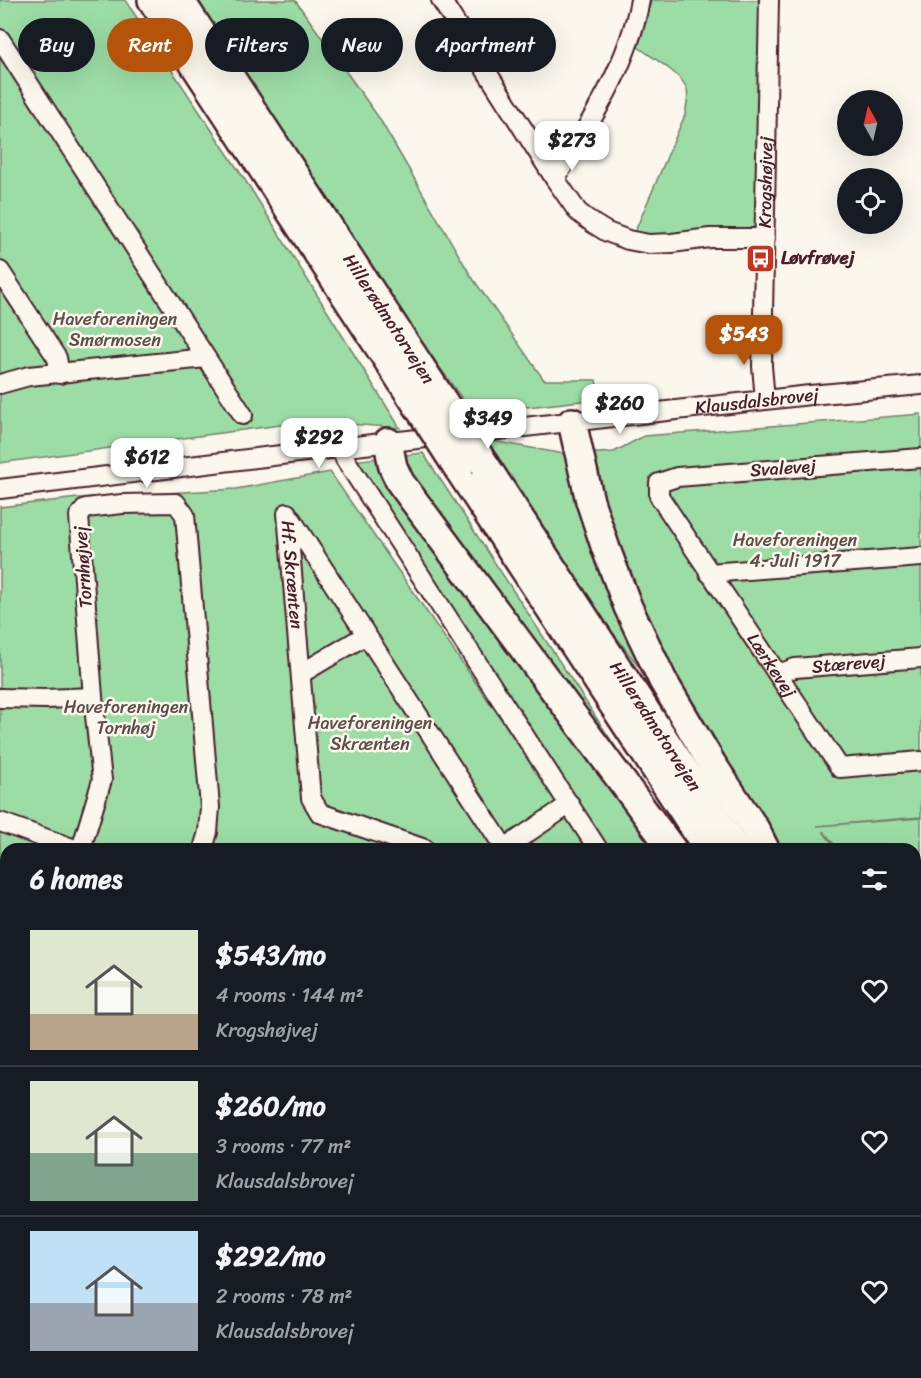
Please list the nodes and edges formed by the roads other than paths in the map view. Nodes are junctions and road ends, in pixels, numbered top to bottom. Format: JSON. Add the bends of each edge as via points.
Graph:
{"nodes":[{"id":1,"x":152,"y":0,"type":"edge"},
{"id":2,"x":180,"y":0,"type":"edge"},
{"id":3,"x":441,"y":0,"type":"edge"},
{"id":4,"x":640,"y":0,"type":"edge"},
{"id":5,"x":769,"y":0,"type":"edge"},
{"id":6,"x":0,"y":39,"type":"edge"},
{"id":7,"x":555,"y":179,"type":"junction"},
{"id":8,"x":765,"y":238,"type":"junction"},
{"id":9,"x":0,"y":271,"type":"edge"},
{"id":10,"x":206,"y":358,"type":"junction"},
{"id":11,"x":60,"y":374,"type":"junction"},
{"id":12,"x":0,"y":384,"type":"edge"},
{"id":13,"x":921,"y":385,"type":"edge"},
{"id":14,"x":765,"y":400,"type":"junction"},
{"id":15,"x":429,"y":401,"type":"junction"},
{"id":16,"x":243,"y":415,"type":"dead end"},
{"id":17,"x":572,"y":422,"type":"junction"},
{"id":18,"x":388,"y":442,"type":"junction"},
{"id":19,"x":342,"y":447,"type":"junction"},
{"id":20,"x":921,"y":458,"type":"edge"},
{"id":21,"x":0,"y":489,"type":"edge"},
{"id":22,"x":659,"y":496,"type":"joint"},
{"id":23,"x":921,"y":557,"type":"edge"},
{"id":24,"x":710,"y":573,"type":"junction"},
{"id":25,"x":366,"y":635,"type":"junction"},
{"id":26,"x":583,"y":658,"type":"junction"},
{"id":27,"x":921,"y":658,"type":"edge"},
{"id":28,"x":302,"y":673,"type":"junction"},
{"id":29,"x":778,"y":674,"type":"junction"},
{"id":30,"x":629,"y":685,"type":"junction"},
{"id":31,"x":93,"y":697,"type":"junction"},
{"id":32,"x":0,"y":698,"type":"edge"},
{"id":33,"x":921,"y":761,"type":"edge"},
{"id":34,"x":570,"y":804,"type":"junction"},
{"id":35,"x":0,"y":822,"type":"edge"},
{"id":36,"x":58,"y":843,"type":"edge"},
{"id":37,"x":74,"y":843,"type":"edge"},
{"id":38,"x":205,"y":843,"type":"edge"},
{"id":39,"x":408,"y":843,"type":"edge"},
{"id":40,"x":501,"y":843,"type":"edge"},
{"id":41,"x":514,"y":843,"type":"edge"},
{"id":42,"x":594,"y":843,"type":"edge"},
{"id":43,"x":668,"y":843,"type":"edge"},
{"id":44,"x":683,"y":843,"type":"edge"},
{"id":45,"x":704,"y":843,"type":"edge"},
{"id":46,"x":732,"y":843,"type":"edge"},
{"id":47,"x":753,"y":843,"type":"edge"},
{"id":48,"x":762,"y":843,"type":"edge"}],
"edges":[{"from":1,"to":15,"type":"highway","name":"Hillerødmotorvejen"},
{"from":2,"to":15,"type":"highway","name":"Hillerødmotorvejen"},
{"from":3,"to":7,"type":"street"},
{"from":4,"to":7,"type":"street","via":[[636,25],[599,109]]},
{"from":5,"to":8,"type":"street","name":"Krogshøjvej"},
{"from":6,"to":10,"type":"street"},
{"from":7,"to":8,"type":"street","via":[[578,212],[607,232],[628,240],[649,244]]},
{"from":8,"to":14,"type":"street","name":"Krogshøjvej"},
{"from":9,"to":11,"type":"street","via":[[57,358]]},
{"from":10,"to":11,"type":"street"},
{"from":10,"to":16,"type":"street"},
{"from":11,"to":12,"type":"street","via":[[29,376]]},
{"from":13,"to":14,"type":"street","name":"Klausdalsbrovej"},
{"from":14,"to":17,"type":"street","name":"Klausdalsbrovej"},
{"from":15,"to":26,"type":"highway","name":"Hillerødmotorvejen","bridge":true,"via":[[459,470]]},
{"from":15,"to":30,"type":"highway","name":"Hillerødmotorvejen","bridge":true,"via":[[485,465]]},
{"from":17,"to":18,"type":"street","name":"Klausdalsbrovej"},
{"from":17,"to":48,"type":"highway","via":[[590,501],[628,607],[663,681]]},
{"from":18,"to":19,"type":"street","name":"Klausdalsbrovej"},
{"from":18,"to":43,"type":"highway","via":[[400,482]]},
{"from":19,"to":21,"type":"street","name":"Klausdalsbrovej"},
{"from":19,"to":34,"type":"street","via":[[345,459]]},
{"from":20,"to":22,"type":"street","name":"Svalevej","via":[[677,477],[659,483]]},
{"from":22,"to":24,"type":"street","name":"Lærkevej"},
{"from":23,"to":24,"type":"street"},
{"from":24,"to":29,"type":"street","name":"Lærkevej"},
{"from":25,"to":28,"type":"street"},
{"from":25,"to":28,"type":"street","name":"Hf. Skrænten","via":[[287,513]]},
{"from":25,"to":40,"type":"street","name":"Hf. Skrænten"},
{"from":26,"to":44,"type":"highway","via":[[600,708]]},
{"from":26,"to":45,"type":"highway","name":"Hillerødmotorvejen"},
{"from":27,"to":29,"type":"street","name":"Stærevej","via":[[795,668]]},
{"from":28,"to":39,"type":"street","name":"Hf. Skrænten","via":[[311,798],[320,813]]},
{"from":29,"to":33,"type":"street","name":"Lærkevej","via":[[840,768]]},
{"from":30,"to":46,"type":"highway","name":"Hillerødmotorvejen"},
{"from":30,"to":47,"type":"highway","via":[[667,720]]},
{"from":31,"to":32,"type":"street"},
{"from":31,"to":37,"type":"street","name":"Tornhøjvej","via":[[102,786]]},
{"from":31,"to":38,"type":"street","name":"Tornhøjvej","via":[[79,516],[86,508],[176,503],[185,514],[210,807]]},
{"from":34,"to":41,"type":"street"},
{"from":34,"to":42,"type":"street"},
{"from":35,"to":36,"type":"street"}]}
